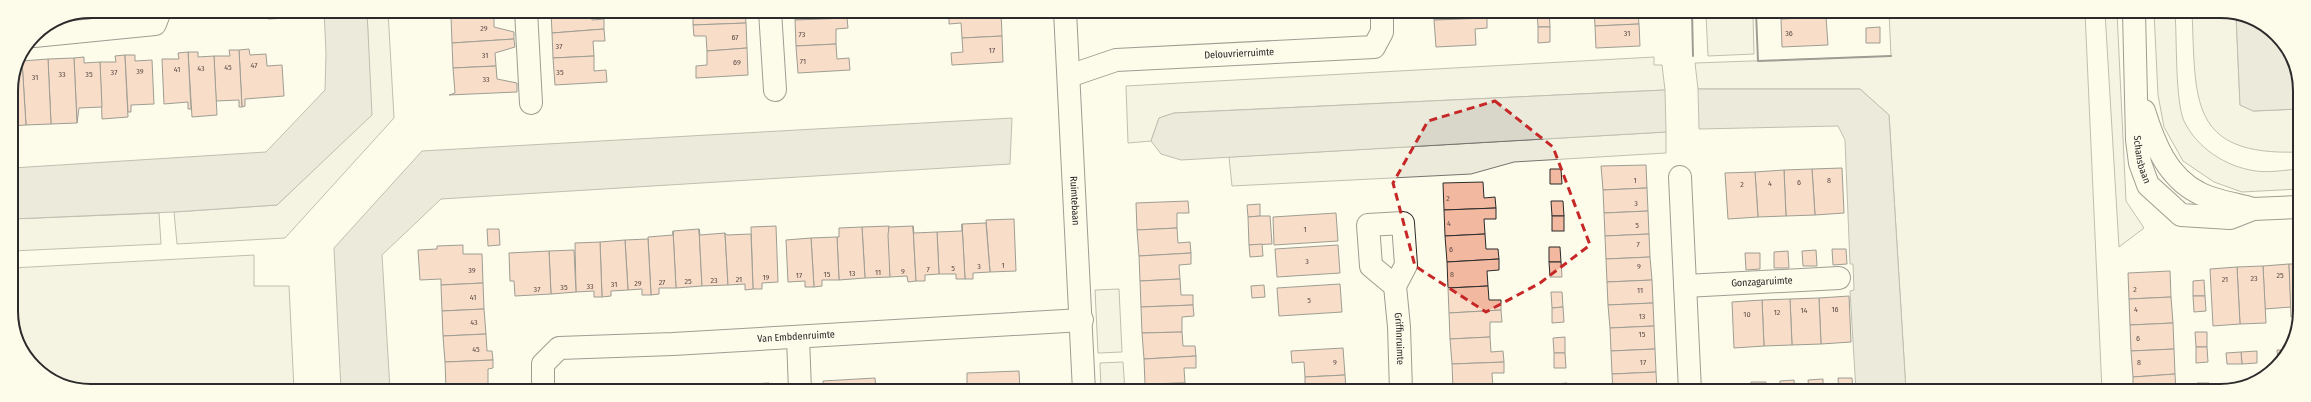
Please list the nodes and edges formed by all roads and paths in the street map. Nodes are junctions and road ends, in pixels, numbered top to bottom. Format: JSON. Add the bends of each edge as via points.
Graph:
{"nodes":[{"id":1,"x":157,"y":18,"type":"edge"},
{"id":2,"x":526,"y":18,"type":"edge"},
{"id":3,"x":770,"y":18,"type":"edge"},
{"id":4,"x":1065,"y":18,"type":"edge"},
{"id":5,"x":1382,"y":18,"type":"edge"},
{"id":6,"x":2134,"y":18,"type":"edge"},
{"id":7,"x":44,"y":35,"type":"edge"},
{"id":8,"x":1069,"y":76,"type":"junction"},
{"id":9,"x":2137,"y":87,"type":"junction"},
{"id":10,"x":774,"y":90,"type":"dead end"},
{"id":11,"x":531,"y":103,"type":"dead end"},
{"id":12,"x":1680,"y":177,"type":"dead end"},
{"id":13,"x":2293,"y":207,"type":"edge"},
{"id":14,"x":2252,"y":209,"type":"junction"},
{"id":15,"x":1839,"y":278,"type":"dead end"},
{"id":16,"x":1395,"y":286,"type":"dead end"},
{"id":17,"x":1685,"y":286,"type":"junction"},
{"id":18,"x":1082,"y":320,"type":"junction"},
{"id":19,"x":798,"y":337,"type":"junction"},
{"id":20,"x":543,"y":384,"type":"edge"},
{"id":21,"x":800,"y":384,"type":"edge"},
{"id":22,"x":1084,"y":384,"type":"edge"},
{"id":23,"x":1401,"y":384,"type":"edge"},
{"id":24,"x":1690,"y":384,"type":"edge"}],
"edges":[{"from":1,"to":7,"type":"street","via":[[155,24]]},
{"from":2,"to":11,"type":"street"},
{"from":3,"to":10,"type":"street"},
{"from":4,"to":8,"type":"street","name":"Ruimtebaan"},
{"from":5,"to":8,"type":"street","name":"Delouvrierruimte","via":[[1382,32],[1374,47],[1116,60]]},
{"from":6,"to":9,"type":"street","name":"Schansbaan"},
{"from":8,"to":18,"type":"street","name":"Ruimtebaan"},
{"from":9,"to":14,"type":"street","name":"Schansbaan","via":[[2155,145],[2176,176],[2199,194]]},
{"from":9,"to":14,"type":"street","name":"Schansbaan","via":[[2137,140],[2140,163],[2148,185],[2181,215],[2230,218]]},
{"from":12,"to":17,"type":"street"},
{"from":13,"to":14,"type":"street","name":"Schansbaan"},
{"from":15,"to":17,"type":"street","name":"Gonzagaruimte"},
{"from":16,"to":23,"type":"street","name":"Griffinruimte"},
{"from":17,"to":24,"type":"street"},
{"from":18,"to":19,"type":"street","name":"Van Embdenruimte"},
{"from":18,"to":22,"type":"street","name":"Ruimtebaan"},
{"from":19,"to":20,"type":"street","name":"Van Embdenruimte","via":[[559,348],[543,364]]},
{"from":19,"to":21,"type":"street"}]}
